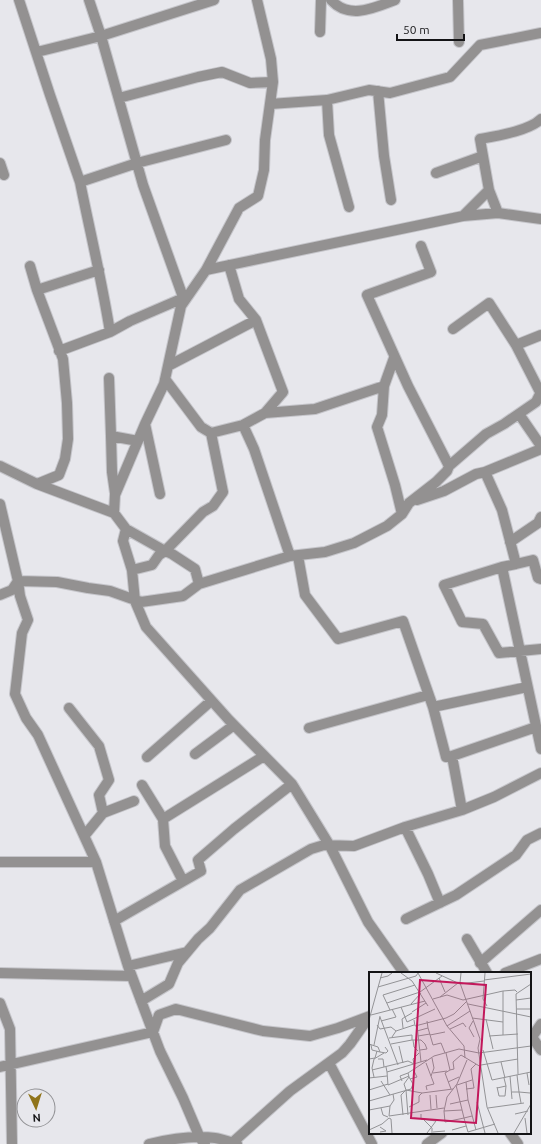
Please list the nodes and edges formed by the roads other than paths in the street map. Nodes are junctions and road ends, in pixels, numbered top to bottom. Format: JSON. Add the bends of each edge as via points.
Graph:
{"nodes":[{"id":1,"x":19,"y":0,"type":"edge"},
{"id":2,"x":89,"y":0,"type":"edge"},
{"id":3,"x":214,"y":0,"type":"edge"},
{"id":4,"x":257,"y":0,"type":"edge"},
{"id":5,"x":321,"y":0,"type":"edge"},
{"id":6,"x":332,"y":0,"type":"edge"},
{"id":7,"x":393,"y":0,"type":"edge"},
{"id":8,"x":458,"y":0,"type":"edge"},
{"id":9,"x":320,"y":32,"type":"dead end"},
{"id":10,"x":541,"y":33,"type":"edge"},
{"id":11,"x":101,"y":36,"type":"junction"},
{"id":12,"x":459,"y":42,"type":"dead end"},
{"id":13,"x":36,"y":52,"type":"junction"},
{"id":14,"x":273,"y":82,"type":"junction"},
{"id":15,"x":378,"y":92,"type":"junction"},
{"id":16,"x":119,"y":98,"type":"junction"},
{"id":17,"x":327,"y":100,"type":"junction"},
{"id":18,"x":270,"y":104,"type":"junction"},
{"id":19,"x":541,"y":119,"type":"edge"},
{"id":20,"x":226,"y":140,"type":"dead end"},
{"id":21,"x":483,"y":156,"type":"junction"},
{"id":22,"x":0,"y":163,"type":"edge"},
{"id":23,"x":137,"y":163,"type":"junction"},
{"id":24,"x":436,"y":173,"type":"dead end"},
{"id":25,"x":4,"y":174,"type":"dead end"},
{"id":26,"x":80,"y":182,"type":"junction"},
{"id":27,"x":489,"y":190,"type":"junction"},
{"id":28,"x":391,"y":200,"type":"dead end"},
{"id":29,"x":349,"y":207,"type":"dead end"},
{"id":30,"x":498,"y":213,"type":"junction"},
{"id":31,"x":463,"y":216,"type":"junction"},
{"id":32,"x":541,"y":219,"type":"edge"},
{"id":33,"x":421,"y":246,"type":"dead end"},
{"id":34,"x":229,"y":265,"type":"junction"},
{"id":35,"x":30,"y":266,"type":"dead end"},
{"id":36,"x":99,"y":270,"type":"junction"},
{"id":37,"x":206,"y":270,"type":"junction"},
{"id":38,"x":37,"y":290,"type":"junction"},
{"id":39,"x":186,"y":297,"type":"junction"},
{"id":40,"x":256,"y":320,"type":"junction"},
{"id":41,"x":453,"y":329,"type":"dead end"},
{"id":42,"x":110,"y":332,"type":"junction"},
{"id":43,"x":541,"y":335,"type":"edge"},
{"id":44,"x":516,"y":345,"type":"junction"},
{"id":45,"x":59,"y":351,"type":"junction"},
{"id":46,"x":394,"y":358,"type":"junction"},
{"id":47,"x":168,"y":366,"type":"junction"},
{"id":48,"x":109,"y":378,"type":"dead end"},
{"id":49,"x":165,"y":379,"type":"junction"},
{"id":50,"x":384,"y":386,"type":"junction"},
{"id":51,"x":540,"y":392,"type":"edge"},
{"id":52,"x":265,"y":413,"type":"junction"},
{"id":53,"x":519,"y":414,"type":"junction"},
{"id":54,"x":145,"y":424,"type":"junction"},
{"id":55,"x":243,"y":424,"type":"junction"},
{"id":56,"x":211,"y":433,"type":"junction"},
{"id":57,"x":112,"y":436,"type":"junction"},
{"id":58,"x":138,"y":441,"type":"junction"},
{"id":59,"x":541,"y":446,"type":"edge"},
{"id":60,"x":541,"y":449,"type":"edge"},
{"id":61,"x":0,"y":466,"type":"edge"},
{"id":62,"x":449,"y":466,"type":"junction"},
{"id":63,"x":485,"y":472,"type":"junction"},
{"id":64,"x":37,"y":484,"type":"junction"},
{"id":65,"x":115,"y":494,"type":"junction"},
{"id":66,"x":160,"y":494,"type":"dead end"},
{"id":67,"x":409,"y":503,"type":"junction"},
{"id":68,"x":0,"y":504,"type":"edge"},
{"id":69,"x":114,"y":513,"type":"junction"},
{"id":70,"x":402,"y":514,"type":"junction"},
{"id":71,"x":541,"y":517,"type":"edge"},
{"id":72,"x":126,"y":529,"type":"junction"},
{"id":73,"x":510,"y":542,"type":"junction"},
{"id":74,"x":165,"y":551,"type":"junction"},
{"id":75,"x":294,"y":556,"type":"junction"},
{"id":76,"x":516,"y":564,"type":"junction"},
{"id":77,"x":502,"y":567,"type":"junction"},
{"id":78,"x":132,"y":570,"type":"junction"},
{"id":79,"x":541,"y":579,"type":"edge"},
{"id":80,"x":18,"y":581,"type":"junction"},
{"id":81,"x":199,"y":584,"type":"junction"},
{"id":82,"x":0,"y":595,"type":"edge"},
{"id":83,"x":135,"y":601,"type":"junction"},
{"id":84,"x":541,"y":649,"type":"edge"},
{"id":85,"x":520,"y":650,"type":"junction"},
{"id":86,"x":527,"y":687,"type":"junction"},
{"id":87,"x":428,"y":695,"type":"junction"},
{"id":88,"x":211,"y":701,"type":"junction"},
{"id":89,"x":433,"y":707,"type":"junction"},
{"id":90,"x":69,"y":708,"type":"dead end"},
{"id":91,"x":234,"y":725,"type":"junction"},
{"id":92,"x":536,"y":727,"type":"junction"},
{"id":93,"x":309,"y":728,"type":"dead end"},
{"id":94,"x":541,"y":749,"type":"edge"},
{"id":95,"x":195,"y":754,"type":"dead end"},
{"id":96,"x":264,"y":756,"type":"junction"},
{"id":97,"x":452,"y":756,"type":"junction"},
{"id":98,"x":147,"y":757,"type":"dead end"},
{"id":99,"x":541,"y":773,"type":"edge"},
{"id":100,"x":292,"y":784,"type":"junction"},
{"id":101,"x":142,"y":785,"type":"dead end"},
{"id":102,"x":134,"y":801,"type":"dead end"},
{"id":103,"x":462,"y":810,"type":"junction"},
{"id":104,"x":103,"y":813,"type":"junction"},
{"id":105,"x":163,"y":819,"type":"junction"},
{"id":106,"x":405,"y":827,"type":"junction"},
{"id":107,"x":541,"y":832,"type":"edge"},
{"id":108,"x":85,"y":835,"type":"junction"},
{"id":109,"x":330,"y":846,"type":"junction"},
{"id":110,"x":0,"y":862,"type":"edge"},
{"id":111,"x":96,"y":862,"type":"junction"},
{"id":112,"x":183,"y":882,"type":"junction"},
{"id":113,"x":440,"y":903,"type":"junction"},
{"id":114,"x":541,"y":910,"type":"edge"},
{"id":115,"x":406,"y":919,"type":"dead end"},
{"id":116,"x":114,"y":922,"type":"junction"},
{"id":117,"x":467,"y":939,"type":"dead end"},
{"id":118,"x":187,"y":952,"type":"junction"},
{"id":119,"x":541,"y":959,"type":"edge"},
{"id":120,"x":480,"y":963,"type":"junction"},
{"id":121,"x":128,"y":966,"type":"junction"},
{"id":122,"x":403,"y":972,"type":"edge"},
{"id":123,"x":486,"y":972,"type":"edge"},
{"id":124,"x":508,"y":972,"type":"edge"},
{"id":125,"x":0,"y":973,"type":"edge"},
{"id":126,"x":132,"y":976,"type":"junction"},
{"id":127,"x":141,"y":1001,"type":"junction"},
{"id":128,"x":0,"y":1003,"type":"edge"},
{"id":129,"x":369,"y":1017,"type":"edge"},
{"id":130,"x":541,"y":1024,"type":"edge"},
{"id":131,"x":153,"y":1032,"type":"junction"},
{"id":132,"x":535,"y":1043,"type":"edge"},
{"id":133,"x":329,"y":1063,"type":"junction"},
{"id":134,"x":11,"y":1065,"type":"junction"},
{"id":135,"x":0,"y":1068,"type":"edge"},
{"id":136,"x":441,"y":1134,"type":"edge"},
{"id":137,"x":511,"y":1134,"type":"edge"},
{"id":138,"x":203,"y":1141,"type":"edge"},
{"id":139,"x":235,"y":1143,"type":"edge"},
{"id":140,"x":12,"y":1144,"type":"edge"},
{"id":141,"x":149,"y":1144,"type":"edge"},
{"id":142,"x":372,"y":1144,"type":"edge"},
{"id":143,"x":427,"y":1144,"type":"edge"},
{"id":144,"x":518,"y":1144,"type":"edge"}],
"edges":[{"from":1,"to":13,"type":"street"},
{"from":2,"to":11,"type":"street"},
{"from":3,"to":11,"type":"street"},
{"from":4,"to":14,"type":"street","via":[[271,59]]},
{"from":5,"to":9,"type":"street"},
{"from":6,"to":7,"type":"street","via":[[346,10],[364,11]]},
{"from":8,"to":12,"type":"street"},
{"from":10,"to":15,"type":"street","via":[[480,45],[450,77],[390,93]]},
{"from":11,"to":13,"type":"street"},
{"from":11,"to":16,"type":"street"},
{"from":13,"to":26,"type":"street"},
{"from":14,"to":16,"type":"street","via":[[250,83],[222,72]]},
{"from":14,"to":18,"type":"street"},
{"from":15,"to":17,"type":"street","via":[[368,90]]},
{"from":15,"to":28,"type":"street"},
{"from":16,"to":23,"type":"street"},
{"from":17,"to":18,"type":"street"},
{"from":17,"to":29,"type":"street","via":[[329,134]]},
{"from":18,"to":37,"type":"street","via":[[264,170],[258,196],[239,208]]},
{"from":19,"to":21,"type":"street","via":[[517,131],[480,139]]},
{"from":20,"to":23,"type":"street"},
{"from":21,"to":24,"type":"street"},
{"from":21,"to":27,"type":"street"},
{"from":22,"to":25,"type":"street"},
{"from":23,"to":26,"type":"street"},
{"from":23,"to":39,"type":"street"},
{"from":26,"to":36,"type":"street"},
{"from":27,"to":30,"type":"street"},
{"from":27,"to":31,"type":"street"},
{"from":30,"to":31,"type":"street"},
{"from":30,"to":32,"type":"street"},
{"from":31,"to":34,"type":"street"},
{"from":33,"to":46,"type":"street","via":[[431,272],[367,295]]},
{"from":34,"to":37,"type":"street"},
{"from":34,"to":40,"type":"street","via":[[239,299]]},
{"from":35,"to":38,"type":"street"},
{"from":36,"to":38,"type":"street"},
{"from":36,"to":42,"type":"street"},
{"from":37,"to":39,"type":"street"},
{"from":38,"to":45,"type":"street"},
{"from":39,"to":42,"type":"street"},
{"from":39,"to":47,"type":"street","via":[[181,306]]},
{"from":40,"to":47,"type":"street"},
{"from":40,"to":52,"type":"street","via":[[283,392]]},
{"from":41,"to":44,"type":"street","via":[[488,303]]},
{"from":42,"to":45,"type":"street"},
{"from":43,"to":44,"type":"street"},
{"from":44,"to":51,"type":"street"},
{"from":45,"to":64,"type":"street","via":[[63,359],[67,403],[68,439],[65,459],[59,475]]},
{"from":46,"to":50,"type":"street"},
{"from":46,"to":62,"type":"street"},
{"from":47,"to":49,"type":"street"},
{"from":48,"to":57,"type":"street"},
{"from":49,"to":54,"type":"street"},
{"from":49,"to":56,"type":"street","via":[[201,427]]},
{"from":50,"to":52,"type":"street","via":[[315,409]]},
{"from":50,"to":70,"type":"street","via":[[382,415],[377,427]]},
{"from":51,"to":53,"type":"street","via":[[536,402]]},
{"from":52,"to":55,"type":"street"},
{"from":53,"to":59,"type":"street"},
{"from":53,"to":62,"type":"street","via":[[486,434]]},
{"from":54,"to":58,"type":"street"},
{"from":54,"to":66,"type":"street"},
{"from":55,"to":56,"type":"street"},
{"from":55,"to":75,"type":"street"},
{"from":56,"to":74,"type":"street","via":[[223,492],[213,506],[203,512]]},
{"from":57,"to":58,"type":"street"},
{"from":57,"to":65,"type":"street"},
{"from":58,"to":65,"type":"street"},
{"from":60,"to":63,"type":"street"},
{"from":61,"to":64,"type":"street"},
{"from":62,"to":67,"type":"street","via":[[436,482]]},
{"from":63,"to":67,"type":"street","via":[[444,491]]},
{"from":63,"to":73,"type":"street","via":[[502,510]]},
{"from":64,"to":69,"type":"street"},
{"from":65,"to":69,"type":"street"},
{"from":67,"to":70,"type":"street"},
{"from":68,"to":80,"type":"street"},
{"from":69,"to":72,"type":"street"},
{"from":70,"to":75,"type":"street","via":[[388,526],[354,543],[325,552]]},
{"from":71,"to":73,"type":"street","via":[[538,523]]},
{"from":72,"to":74,"type":"street"},
{"from":72,"to":78,"type":"street","via":[[123,541]]},
{"from":73,"to":76,"type":"street"},
{"from":74,"to":78,"type":"street","via":[[152,566]]},
{"from":74,"to":81,"type":"street","via":[[195,569]]},
{"from":75,"to":81,"type":"street"},
{"from":75,"to":87,"type":"street","via":[[304,595],[338,640],[403,621]]},
{"from":76,"to":77,"type":"street"},
{"from":76,"to":79,"type":"street","via":[[533,560],[538,578]]},
{"from":77,"to":85,"type":"street"},
{"from":77,"to":85,"type":"street","via":[[444,585],[462,622],[483,624],[500,653]]},
{"from":78,"to":83,"type":"street"},
{"from":80,"to":82,"type":"street","via":[[12,590]]},
{"from":80,"to":83,"type":"street","via":[[57,582],[110,591]]},
{"from":80,"to":108,"type":"street","via":[[28,620],[22,633],[16,694]]},
{"from":81,"to":83,"type":"street","via":[[183,596]]},
{"from":83,"to":88,"type":"street","via":[[146,627]]},
{"from":84,"to":85,"type":"street"},
{"from":85,"to":86,"type":"street"},
{"from":86,"to":89,"type":"street"},
{"from":86,"to":92,"type":"street"},
{"from":87,"to":89,"type":"street"},
{"from":87,"to":93,"type":"street"},
{"from":88,"to":91,"type":"street"},
{"from":88,"to":98,"type":"street"},
{"from":89,"to":97,"type":"street","via":[[446,757]]},
{"from":90,"to":104,"type":"street","via":[[99,746],[109,780],[99,795]]},
{"from":91,"to":95,"type":"street"},
{"from":91,"to":96,"type":"street"},
{"from":92,"to":94,"type":"street"},
{"from":92,"to":97,"type":"street"},
{"from":96,"to":100,"type":"street"},
{"from":96,"to":105,"type":"street"},
{"from":97,"to":103,"type":"street"},
{"from":99,"to":103,"type":"street"},
{"from":100,"to":109,"type":"street"},
{"from":100,"to":112,"type":"street","via":[[198,860],[201,871]]},
{"from":101,"to":105,"type":"street"},
{"from":102,"to":104,"type":"street"},
{"from":103,"to":106,"type":"street"},
{"from":104,"to":108,"type":"street"},
{"from":105,"to":112,"type":"street","via":[[165,846]]},
{"from":106,"to":109,"type":"street","via":[[354,846]]},
{"from":106,"to":113,"type":"street"},
{"from":107,"to":113,"type":"street","via":[[527,840],[516,855]]},
{"from":108,"to":111,"type":"street"},
{"from":109,"to":118,"type":"street","via":[[319,846],[240,890]]},
{"from":109,"to":122,"type":"street","via":[[368,922]]},
{"from":110,"to":111,"type":"street"},
{"from":111,"to":116,"type":"street"},
{"from":112,"to":116,"type":"street"},
{"from":113,"to":115,"type":"street"},
{"from":114,"to":120,"type":"street"},
{"from":116,"to":121,"type":"street"},
{"from":117,"to":120,"type":"street"},
{"from":118,"to":121,"type":"street"},
{"from":118,"to":127,"type":"street","via":[[178,963],[169,984]]},
{"from":119,"to":124,"type":"street"},
{"from":120,"to":123,"type":"street"},
{"from":121,"to":126,"type":"street"},
{"from":125,"to":126,"type":"street"},
{"from":126,"to":127,"type":"street"},
{"from":127,"to":131,"type":"street"},
{"from":128,"to":134,"type":"street","via":[[10,1029]]},
{"from":129,"to":131,"type":"street","via":[[310,1036],[263,1031],[176,1009],[159,1015]]},
{"from":129,"to":133,"type":"street","via":[[346,1049]]},
{"from":130,"to":132,"type":"street"},
{"from":131,"to":134,"type":"street"},
{"from":131,"to":138,"type":"street"},
{"from":133,"to":139,"type":"street","via":[[290,1091]]},
{"from":133,"to":142,"type":"street"},
{"from":134,"to":135,"type":"street"},
{"from":134,"to":140,"type":"street"},
{"from":136,"to":143,"type":"street"},
{"from":137,"to":144,"type":"street"},
{"from":138,"to":139,"type":"street","via":[[215,1138]]},
{"from":138,"to":141,"type":"street","via":[[170,1139]]}]}
